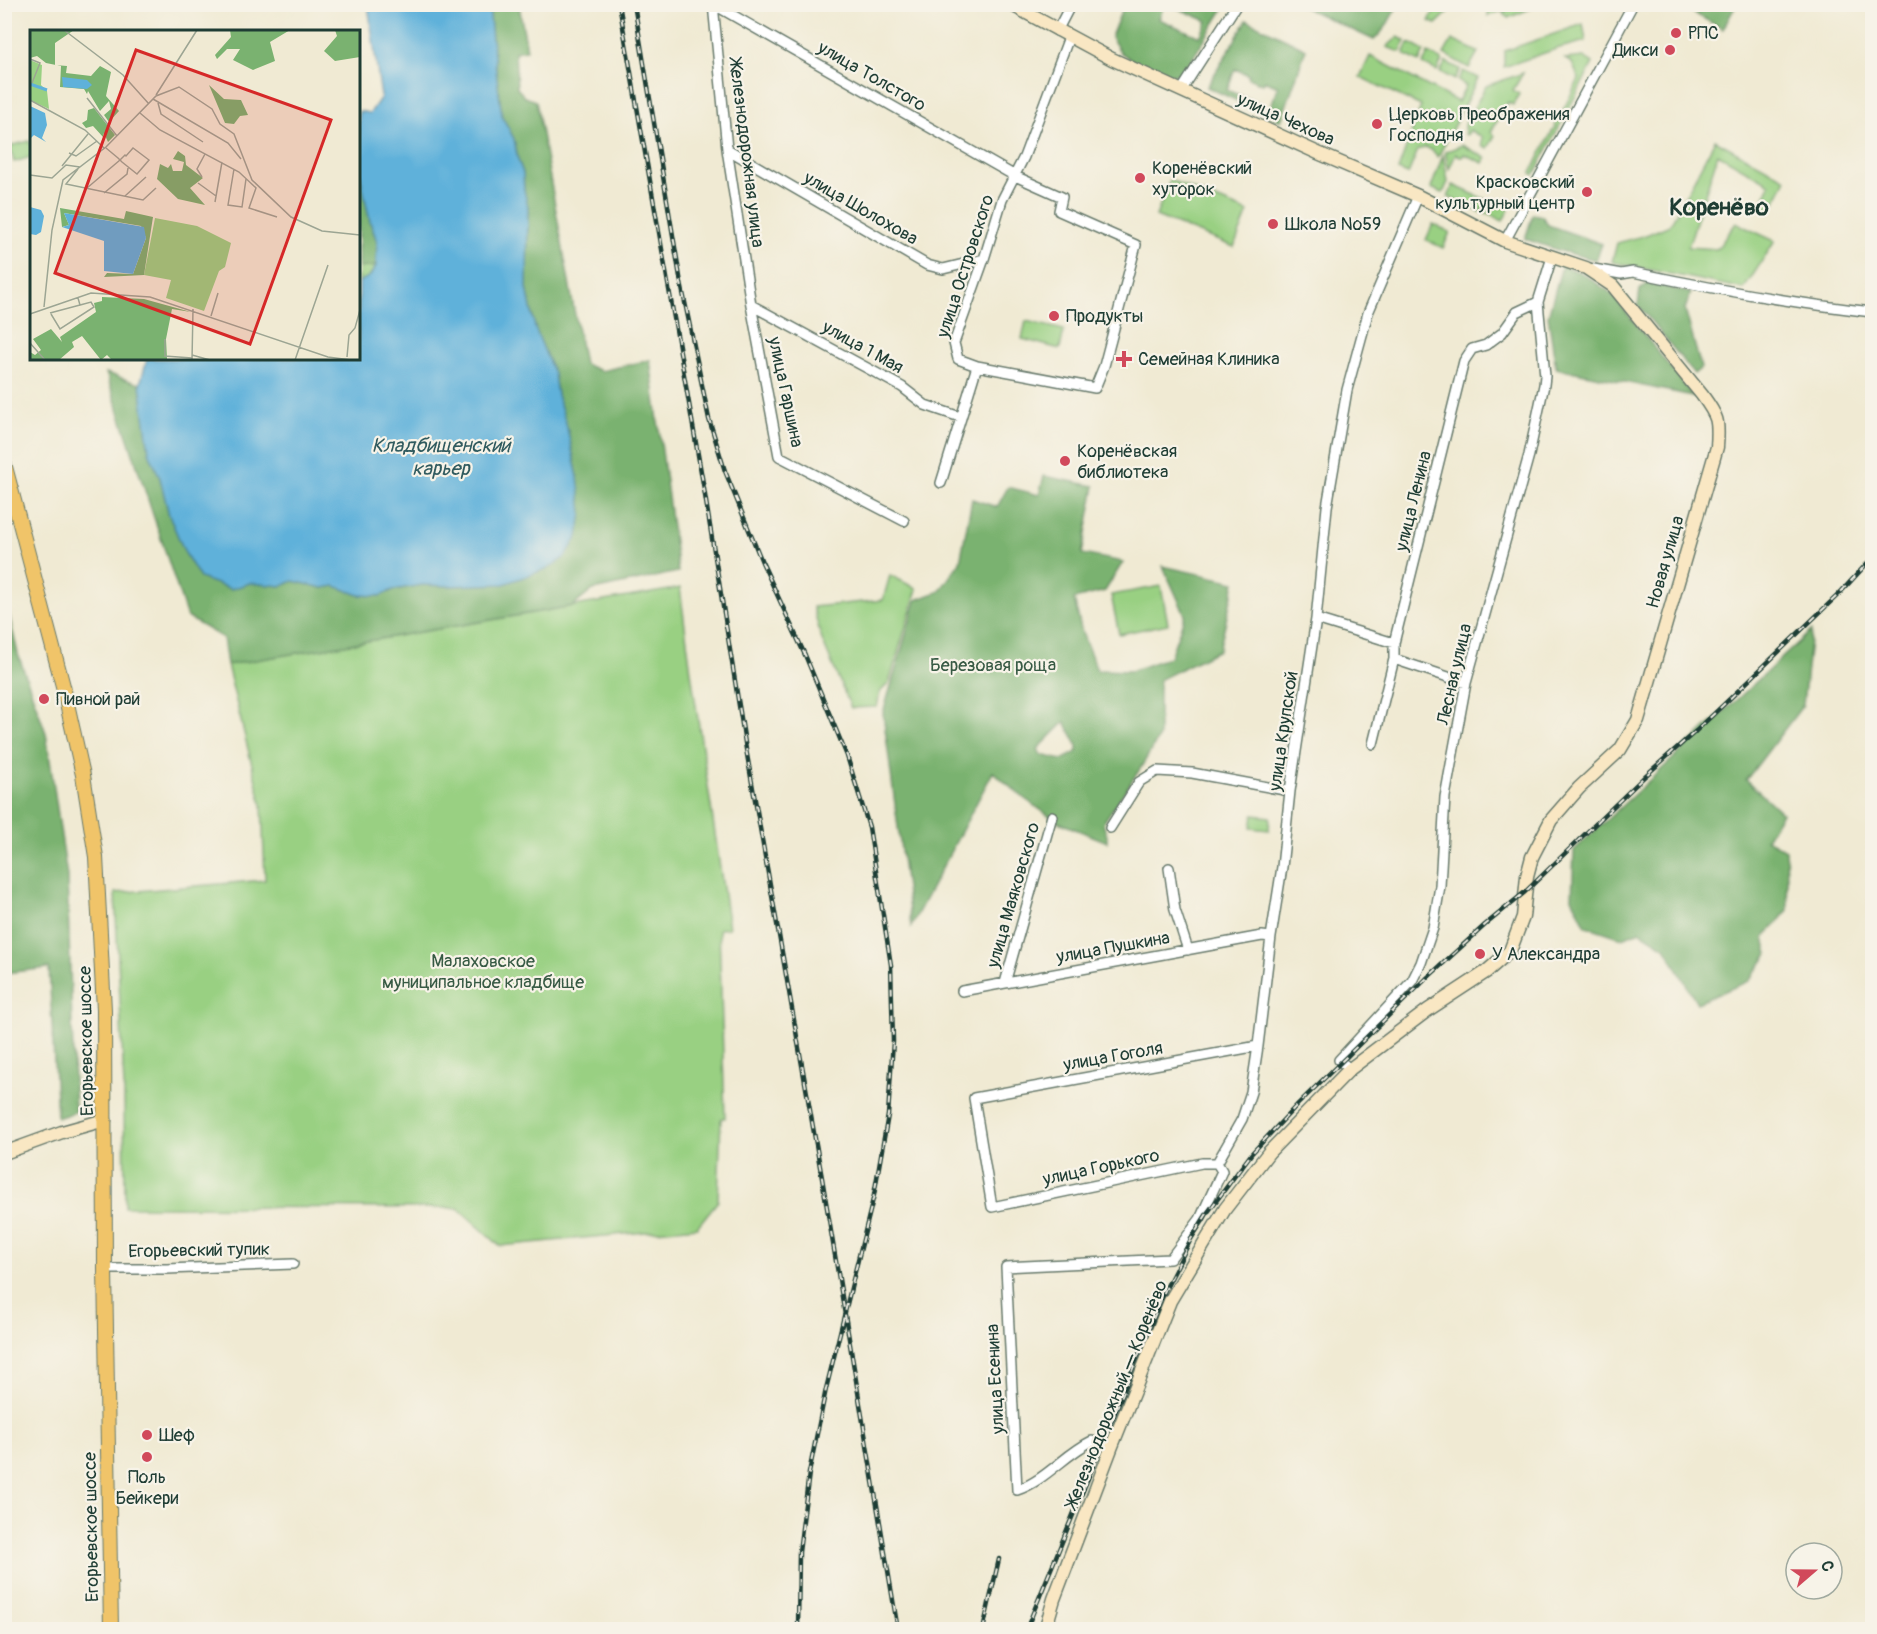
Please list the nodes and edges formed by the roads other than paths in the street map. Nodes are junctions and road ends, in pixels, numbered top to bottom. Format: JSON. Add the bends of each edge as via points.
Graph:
{"nodes":[{"id":1,"x":713,"y":4,"type":"edge"},
{"id":2,"x":1010,"y":4,"type":"edge"},
{"id":3,"x":1071,"y":4,"type":"edge"},
{"id":4,"x":1237,"y":4,"type":"edge"},
{"id":5,"x":1633,"y":4,"type":"edge"},
{"id":6,"x":1057,"y":31,"type":"junction"},
{"id":7,"x":1069,"y":37,"type":"junction"},
{"id":8,"x":1181,"y":91,"type":"junction"},
{"id":9,"x":728,"y":149,"type":"junction"},
{"id":10,"x":1015,"y":176,"type":"junction"},
{"id":11,"x":1418,"y":196,"type":"junction"},
{"id":12,"x":1505,"y":241,"type":"junction"},
{"id":13,"x":1552,"y":257,"type":"junction"},
{"id":14,"x":984,"y":259,"type":"junction"},
{"id":15,"x":1586,"y":268,"type":"junction"},
{"id":16,"x":1621,"y":274,"type":"junction"},
{"id":17,"x":1613,"y":286,"type":"junction"},
{"id":18,"x":1538,"y":302,"type":"junction"},
{"id":19,"x":751,"y":305,"type":"junction"},
{"id":20,"x":1872,"y":312,"type":"edge"},
{"id":21,"x":976,"y":366,"type":"junction"},
{"id":22,"x":960,"y":417,"type":"junction"},
{"id":23,"x":4,"y":463,"type":"edge"},
{"id":24,"x":941,"y":483,"type":"dead end"},
{"id":25,"x":903,"y":521,"type":"dead end"},
{"id":26,"x":1316,"y":619,"type":"junction"},
{"id":27,"x":1394,"y":643,"type":"junction"},
{"id":28,"x":1394,"y":659,"type":"junction"},
{"id":29,"x":1466,"y":683,"type":"junction"},
{"id":30,"x":1372,"y":744,"type":"dead end"},
{"id":31,"x":1290,"y":791,"type":"junction"},
{"id":32,"x":1053,"y":816,"type":"dead end"},
{"id":33,"x":1110,"y":828,"type":"dead end"},
{"id":34,"x":1168,"y":868,"type":"dead end"},
{"id":35,"x":1527,"y":876,"type":"joint"},
{"id":36,"x":1271,"y":937,"type":"junction"},
{"id":37,"x":1188,"y":950,"type":"junction"},
{"id":38,"x":1005,"y":983,"type":"junction"},
{"id":39,"x":962,"y":992,"type":"dead end"},
{"id":40,"x":1258,"y":1046,"type":"junction"},
{"id":41,"x":1350,"y":1069,"type":"junction"},
{"id":42,"x":105,"y":1120,"type":"junction"},
{"id":43,"x":4,"y":1153,"type":"edge"},
{"id":44,"x":1217,"y":1163,"type":"junction"},
{"id":45,"x":992,"y":1207,"type":"joint"},
{"id":46,"x":293,"y":1264,"type":"dead end"},
{"id":47,"x":1006,"y":1267,"type":"joint"},
{"id":48,"x":105,"y":1269,"type":"junction"},
{"id":49,"x":1112,"y":1446,"type":"junction"},
{"id":50,"x":111,"y":1629,"type":"edge"},
{"id":51,"x":1045,"y":1629,"type":"edge"}],
"edges":[{"from":1,"to":9,"type":"street","name":"Железнодорожная улица"},
{"from":1,"to":10,"type":"street","name":"улица Толстого"},
{"from":2,"to":6,"type":"main road","name":"улица Чехова"},
{"from":3,"to":6,"type":"street"},
{"from":4,"to":8,"type":"street"},
{"from":5,"to":12,"type":"street"},
{"from":6,"to":7,"type":"main road","name":"улица Чехова"},
{"from":7,"to":8,"type":"main road","name":"улица Чехова"},
{"from":7,"to":10,"type":"street","name":"улица Островского"},
{"from":8,"to":11,"type":"main road","name":"улица Чехова"},
{"from":9,"to":14,"type":"street","name":"улица Шолохова","via":[[927,265],[944,269]]},
{"from":9,"to":19,"type":"street","name":"Железнодорожная улица"},
{"from":10,"to":14,"type":"street","name":"улица Островского","via":[[1002,200]]},
{"from":10,"to":21,"type":"street","name":"улица Островского","via":[[1062,197],[1059,211],[1136,245],[1095,388]]},
{"from":11,"to":12,"type":"main road","name":"улица Чехова"},
{"from":11,"to":26,"type":"street","name":"улица Крупской","via":[[1368,313],[1347,390],[1327,507]]},
{"from":12,"to":13,"type":"main road","name":"улица Чехова"},
{"from":13,"to":15,"type":"main road","name":"Новая улица"},
{"from":13,"to":18,"type":"street","name":"Лесная улица"},
{"from":14,"to":21,"type":"street","name":"улица Островского","via":[[954,343],[958,359]]},
{"from":15,"to":16,"type":"street","name":"Новая улица"},
{"from":15,"to":17,"type":"main road","name":"Новая улица"},
{"from":16,"to":17,"type":"street","via":[[1613,280]]},
{"from":16,"to":20,"type":"street","name":"Новая улица","via":[[1633,272],[1747,295]]},
{"from":17,"to":35,"type":"main road","name":"Новая улица","via":[[1715,414],[1719,424],[1717,447],[1638,720],[1620,750],[1551,820]]},
{"from":18,"to":27,"type":"street","name":"улица Ленина","via":[[1517,312],[1502,333],[1486,345],[1472,349],[1464,361]]},
{"from":18,"to":29,"type":"street","name":"Лесная улица","via":[[1544,385]]},
{"from":19,"to":22,"type":"street","name":"улица 1 Мая","via":[[902,387],[925,405]]},
{"from":19,"to":25,"type":"street","name":"улица Гаршина","via":[[779,456]]},
{"from":21,"to":22,"type":"street"},
{"from":22,"to":24,"type":"street"},
{"from":23,"to":42,"type":"main road","name":"Егорьевское шоссе","via":[[72,727],[96,857]]},
{"from":26,"to":27,"type":"street"},
{"from":26,"to":31,"type":"street","name":"улица Крупской"},
{"from":27,"to":28,"type":"street","name":"улица Ленина"},
{"from":28,"to":29,"type":"street"},
{"from":28,"to":30,"type":"street","name":"улица Ленина"},
{"from":29,"to":41,"type":"street","name":"Лесная улица","via":[[1445,797],[1440,886],[1433,928],[1412,981],[1339,1060]]},
{"from":31,"to":33,"type":"street","via":[[1192,773],[1157,771],[1139,782]]},
{"from":31,"to":36,"type":"street","name":"улица Крупской"},
{"from":32,"to":38,"type":"street","name":"улица Маяковского"},
{"from":34,"to":37,"type":"street","via":[[1174,910]]},
{"from":35,"to":41,"type":"main road","name":"Железнодорожный — Коренёво","via":[[1523,917],[1510,951]]},
{"from":36,"to":37,"type":"street","name":"улица Пушкина"},
{"from":36,"to":40,"type":"street","name":"улица Крупской"},
{"from":37,"to":38,"type":"street","name":"улица Пушкина"},
{"from":38,"to":39,"type":"street","name":"улица Пушкина"},
{"from":40,"to":44,"type":"street","name":"улица Крупской","via":[[1251,1092],[1242,1119]]},
{"from":40,"to":45,"type":"street","name":"улица Гоголя","via":[[974,1098]]},
{"from":41,"to":49,"type":"main road","name":"Железнодорожный — Коренёво","via":[[1269,1152],[1225,1209],[1170,1301]]},
{"from":42,"to":43,"type":"main road"},
{"from":42,"to":48,"type":"main road","name":"Егорьевское шоссе"},
{"from":44,"to":45,"type":"street","name":"улица Горького"},
{"from":44,"to":47,"type":"street","name":"улица Крупской","via":[[1222,1172],[1200,1219],[1170,1259]]},
{"from":46,"to":48,"type":"street","name":"Егорьевский тупик"},
{"from":47,"to":49,"type":"street","name":"улица Есенина","via":[[1017,1490],[1031,1486],[1092,1441]]},
{"from":48,"to":50,"type":"main road","name":"Егорьевское шоссе"},
{"from":49,"to":51,"type":"main road","name":"Железнодорожный — Коренёво"}]}
